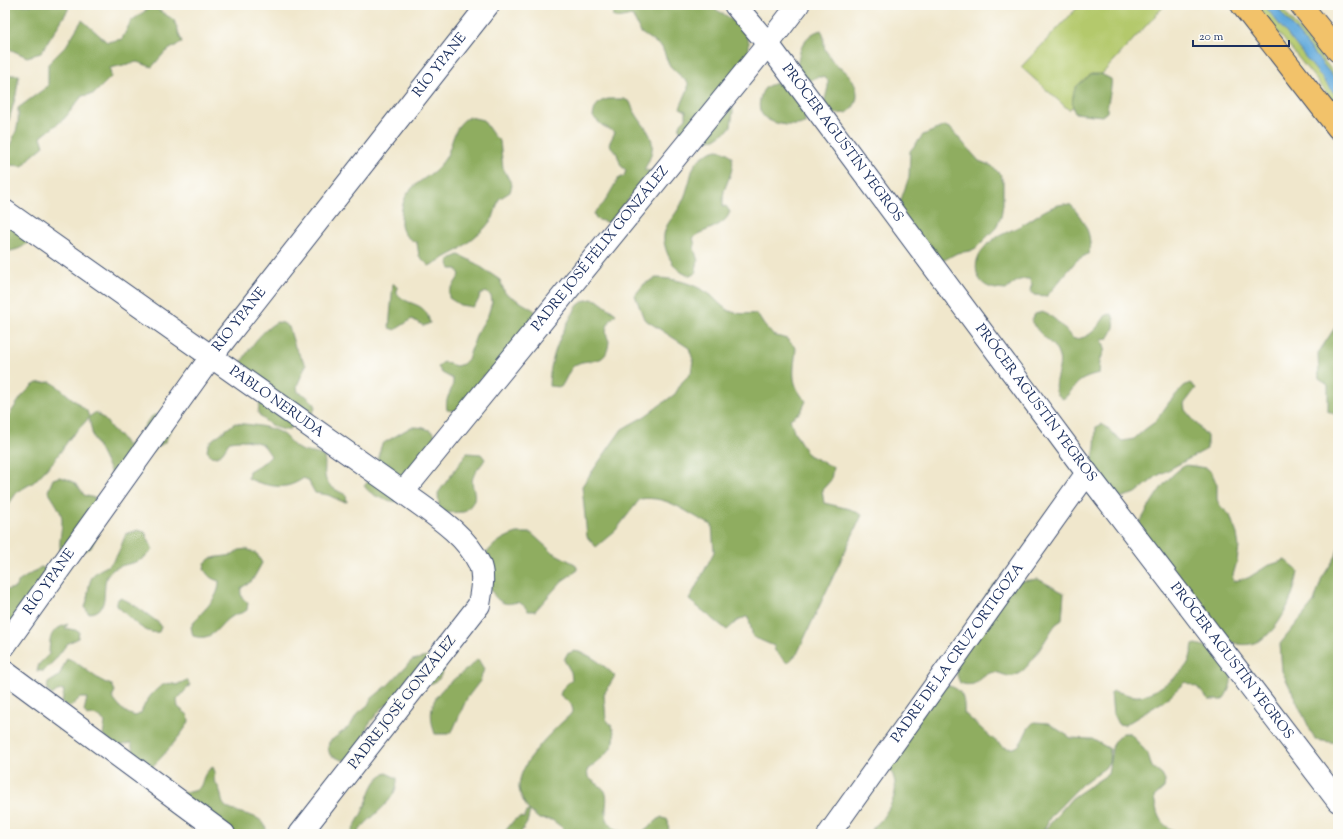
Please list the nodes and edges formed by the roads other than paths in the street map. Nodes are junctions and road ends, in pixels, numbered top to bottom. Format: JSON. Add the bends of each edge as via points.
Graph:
{"nodes":[{"id":1,"x":488,"y":5,"type":"edge"},
{"id":2,"x":735,"y":5,"type":"edge"},
{"id":3,"x":798,"y":5,"type":"edge"},
{"id":4,"x":1242,"y":5,"type":"edge"},
{"id":5,"x":1301,"y":5,"type":"edge"},
{"id":6,"x":768,"y":44,"type":"junction"},
{"id":7,"x":1338,"y":51,"type":"edge"},
{"id":8,"x":1338,"y":128,"type":"edge"},
{"id":9,"x":5,"y":211,"type":"edge"},
{"id":10,"x":211,"y":357,"type":"junction"},
{"id":11,"x":1087,"y":473,"type":"junction"},
{"id":12,"x":403,"y":492,"type":"junction"},
{"id":13,"x":479,"y":563,"type":"joint"},
{"id":14,"x":5,"y":645,"type":"edge"},
{"id":15,"x":5,"y":672,"type":"edge"},
{"id":16,"x":1338,"y":801,"type":"edge"},
{"id":17,"x":224,"y":834,"type":"edge"},
{"id":18,"x":300,"y":834,"type":"edge"},
{"id":19,"x":829,"y":834,"type":"edge"}],
"edges":[{"from":1,"to":10,"type":"street","name":"RÍO YPANE"},
{"from":2,"to":6,"type":"street","name":"PRÓCER AGUSTÍN YEGROS"},
{"from":3,"to":6,"type":"street","name":"PADRE JOSÉ FÉLIX GONZÁLEZ"},
{"from":4,"to":8,"type":"main road"},
{"from":5,"to":7,"type":"main road"},
{"from":6,"to":11,"type":"street","name":"PRÓCER AGUSTÍN YEGROS"},
{"from":6,"to":12,"type":"street","name":"PADRE JOSÉ FÉLIX GONZÁLEZ"},
{"from":9,"to":10,"type":"street","name":"PABLO NERUDA"},
{"from":10,"to":12,"type":"street","name":"PABLO NERUDA"},
{"from":10,"to":14,"type":"street","name":"RÍO YPANE"},
{"from":11,"to":16,"type":"street","name":"PRÓCER AGUSTÍN YEGROS"},
{"from":11,"to":19,"type":"street","name":"PADRE DE LA CRUZ ORTIGOZA"},
{"from":12,"to":13,"type":"street","name":"PABLO NERUDA","via":[[460,537]]},
{"from":13,"to":18,"type":"street","name":"PADRE JOSÉ GONZÁLEZ","via":[[483,580],[479,605]]},
{"from":15,"to":17,"type":"street"}]}
